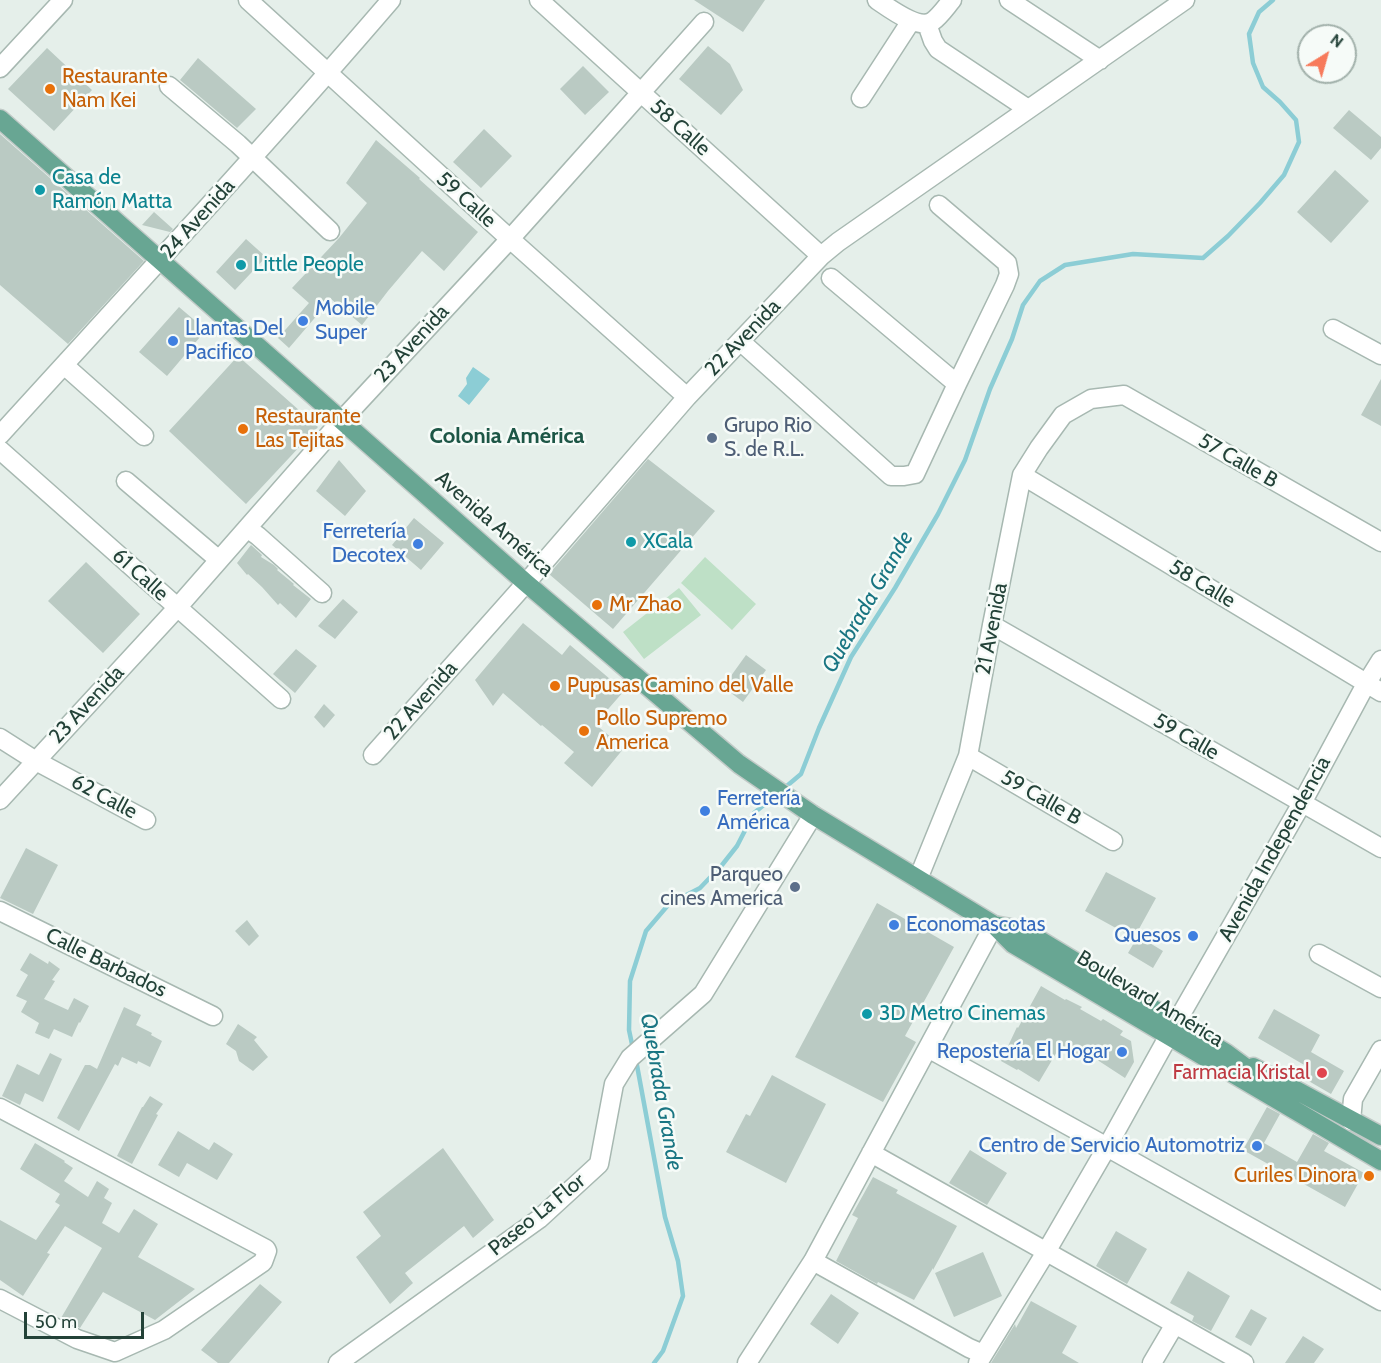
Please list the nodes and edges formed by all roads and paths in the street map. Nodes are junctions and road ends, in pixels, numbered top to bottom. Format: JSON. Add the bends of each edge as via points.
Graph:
{"nodes":[{"id":1,"x":63,"y":0,"type":"edge"},
{"id":2,"x":248,"y":0,"type":"edge"},
{"id":3,"x":391,"y":0,"type":"edge"},
{"id":4,"x":539,"y":0,"type":"edge"},
{"id":5,"x":877,"y":0,"type":"edge"},
{"id":6,"x":952,"y":0,"type":"edge"},
{"id":7,"x":1009,"y":0,"type":"edge"},
{"id":8,"x":1185,"y":0,"type":"edge"},
{"id":9,"x":704,"y":22,"type":"dead end"},
{"id":10,"x":919,"y":23,"type":"junction"},
{"id":11,"x":1100,"y":60,"type":"junction"},
{"id":12,"x":0,"y":68,"type":"edge"},
{"id":13,"x":328,"y":73,"type":"junction"},
{"id":14,"x":169,"y":86,"type":"dead end"},
{"id":15,"x":641,"y":93,"type":"junction"},
{"id":16,"x":861,"y":98,"type":"dead end"},
{"id":17,"x":1028,"y":109,"type":"junction"},
{"id":18,"x":0,"y":119,"type":"edge"},
{"id":19,"x":253,"y":158,"type":"junction"},
{"id":20,"x":939,"y":205,"type":"dead end"},
{"id":21,"x":330,"y":231,"type":"dead end"},
{"id":22,"x":510,"y":239,"type":"junction"},
{"id":23,"x":821,"y":256,"type":"junction"},
{"id":24,"x":160,"y":261,"type":"junction"},
{"id":25,"x":831,"y":278,"type":"dead end"},
{"id":26,"x":1333,"y":328,"type":"dead end"},
{"id":27,"x":740,"y":341,"type":"junction"},
{"id":28,"x":1381,"y":355,"type":"edge"},
{"id":29,"x":64,"y":365,"type":"junction"},
{"id":30,"x":957,"y":384,"type":"junction"},
{"id":31,"x":687,"y":397,"type":"junction"},
{"id":32,"x":1091,"y":399,"type":"joint"},
{"id":33,"x":342,"y":420,"type":"junction"},
{"id":34,"x":0,"y":435,"type":"edge"},
{"id":35,"x":144,"y":436,"type":"dead end"},
{"id":36,"x":0,"y":450,"type":"edge"},
{"id":37,"x":1022,"y":475,"type":"junction"},
{"id":38,"x":126,"y":481,"type":"dead end"},
{"id":39,"x":247,"y":528,"type":"junction"},
{"id":40,"x":1381,"y":542,"type":"edge"},
{"id":41,"x":219,"y":560,"type":"junction"},
{"id":42,"x":526,"y":583,"type":"junction"},
{"id":43,"x":322,"y":593,"type":"dead end"},
{"id":44,"x":177,"y":608,"type":"junction"},
{"id":45,"x":992,"y":625,"type":"junction"},
{"id":46,"x":1381,"y":660,"type":"edge"},
{"id":47,"x":1374,"y":688,"type":"edge"},
{"id":48,"x":282,"y":699,"type":"dead end"},
{"id":49,"x":0,"y":738,"type":"edge"},
{"id":50,"x":373,"y":754,"type":"dead end"},
{"id":51,"x":968,"y":756,"type":"junction"},
{"id":52,"x":36,"y":761,"type":"junction"},
{"id":53,"x":0,"y":800,"type":"edge"},
{"id":54,"x":1302,"y":803,"type":"junction"},
{"id":55,"x":808,"y":812,"type":"junction"},
{"id":56,"x":146,"y":820,"type":"dead end"},
{"id":57,"x":1113,"y":841,"type":"dead end"},
{"id":58,"x":1381,"y":848,"type":"edge"},
{"id":59,"x":918,"y":879,"type":"junction"},
{"id":60,"x":0,"y":911,"type":"edge"},
{"id":61,"x":994,"y":925,"type":"junction"},
{"id":62,"x":1318,"y":954,"type":"dead end"},
{"id":63,"x":1381,"y":988,"type":"edge"},
{"id":64,"x":213,"y":1016,"type":"dead end"},
{"id":65,"x":1172,"y":1030,"type":"junction"},
{"id":66,"x":927,"y":1048,"type":"junction"},
{"id":67,"x":1381,"y":1050,"type":"edge"},
{"id":68,"x":1226,"y":1053,"type":"junction"},
{"id":69,"x":1353,"y":1099,"type":"junction"},
{"id":70,"x":1327,"y":1107,"type":"junction"},
{"id":71,"x":0,"y":1108,"type":"edge"},
{"id":72,"x":1353,"y":1122,"type":"junction"},
{"id":73,"x":1381,"y":1136,"type":"edge"},
{"id":74,"x":1107,"y":1147,"type":"junction"},
{"id":75,"x":1381,"y":1149,"type":"edge"},
{"id":76,"x":871,"y":1153,"type":"junction"},
{"id":77,"x":1381,"y":1161,"type":"edge"},
{"id":78,"x":1047,"y":1252,"type":"junction"},
{"id":79,"x":813,"y":1260,"type":"junction"},
{"id":80,"x":0,"y":1299,"type":"edge"},
{"id":81,"x":1381,"y":1301,"type":"edge"},
{"id":82,"x":1175,"y":1324,"type":"junction"},
{"id":83,"x":980,"y":1359,"type":"edge"},
{"id":84,"x":338,"y":1363,"type":"edge"},
{"id":85,"x":747,"y":1363,"type":"edge"},
{"id":86,"x":1152,"y":1363,"type":"edge"},
{"id":87,"x":1244,"y":1363,"type":"edge"}],
"edges":[{"from":1,"to":12,"type":"street"},
{"from":2,"to":13,"type":"street","name":"59 Calle"},
{"from":3,"to":13,"type":"street","name":"24 Avenida"},
{"from":4,"to":15,"type":"street","name":"58 Calle"},
{"from":5,"to":10,"type":"street"},
{"from":6,"to":10,"type":"street","via":[[932,22]]},
{"from":7,"to":11,"type":"street"},
{"from":8,"to":11,"type":"street","name":"22 Avenida"},
{"from":9,"to":15,"type":"street","name":"23 Avenida"},
{"from":10,"to":16,"type":"street"},
{"from":10,"to":17,"type":"street","via":[[938,49]]},
{"from":11,"to":17,"type":"street","name":"22 Avenida"},
{"from":13,"to":19,"type":"street","name":"24 Avenida"},
{"from":13,"to":22,"type":"street","name":"59 Calle"},
{"from":14,"to":19,"type":"street"},
{"from":15,"to":22,"type":"street","name":"23 Avenida"},
{"from":15,"to":23,"type":"street","name":"58 Calle"},
{"from":17,"to":23,"type":"street","name":"22 Avenida"},
{"from":18,"to":24,"type":"main road","name":"Avenida América"},
{"from":19,"to":21,"type":"street"},
{"from":19,"to":24,"type":"street","name":"24 Avenida"},
{"from":20,"to":30,"type":"street","via":[[1007,263],[1009,274]]},
{"from":22,"to":31,"type":"street","name":"59 Calle"},
{"from":22,"to":33,"type":"street","name":"23 Avenida"},
{"from":23,"to":27,"type":"street","name":"22 Avenida"},
{"from":24,"to":29,"type":"street","name":"24 Avenida"},
{"from":24,"to":33,"type":"main road","name":"Avenida América"},
{"from":25,"to":30,"type":"street"},
{"from":26,"to":28,"type":"street"},
{"from":27,"to":30,"type":"street","via":[[891,476],[915,474]]},
{"from":27,"to":31,"type":"street","name":"22 Avenida"},
{"from":29,"to":34,"type":"street","name":"24 Avenida"},
{"from":29,"to":35,"type":"street"},
{"from":31,"to":42,"type":"street","name":"22 Avenida"},
{"from":32,"to":37,"type":"street","name":"21 Avenida","via":[[1063,415]]},
{"from":32,"to":40,"type":"street","name":"57 Calle B","via":[[1124,395]]},
{"from":33,"to":39,"type":"street","name":"23 Avenida"},
{"from":33,"to":42,"type":"main road","name":"Avenida América"},
{"from":36,"to":44,"type":"street","name":"61 Calle"},
{"from":37,"to":45,"type":"street","name":"21 Avenida"},
{"from":37,"to":47,"type":"street","name":"58 Calle"},
{"from":38,"to":41,"type":"street"},
{"from":39,"to":41,"type":"street","name":"23 Avenida"},
{"from":39,"to":43,"type":"street"},
{"from":41,"to":44,"type":"street","name":"23 Avenida"},
{"from":42,"to":50,"type":"street","name":"22 Avenida"},
{"from":42,"to":55,"type":"main road","name":"Avenida América","via":[[739,764]]},
{"from":44,"to":48,"type":"street","name":"61 Calle"},
{"from":44,"to":52,"type":"street","name":"23 Avenida"},
{"from":45,"to":51,"type":"street","name":"21 Avenida"},
{"from":45,"to":54,"type":"street","name":"59 Calle"},
{"from":46,"to":47,"type":"street","name":"Avenida Independencia"},
{"from":47,"to":54,"type":"street","name":"Avenida Independencia"},
{"from":49,"to":52,"type":"street","name":"62 Calle"},
{"from":51,"to":57,"type":"street","name":"59 Calle B"},
{"from":51,"to":59,"type":"street","name":"21 Avenida"},
{"from":52,"to":53,"type":"street","name":"23 Avenida"},
{"from":52,"to":56,"type":"street","name":"62 Calle"},
{"from":54,"to":58,"type":"street","name":"59 Calle"},
{"from":54,"to":65,"type":"street","name":"Avenida Independencia"},
{"from":55,"to":59,"type":"main road","name":"Boulevard América"},
{"from":55,"to":84,"type":"street","name":"Paseo La Flor","via":[[703,994],[630,1059],[614,1084],[599,1164],[539,1219]]},
{"from":59,"to":61,"type":"main road","name":"Boulevard América"},
{"from":60,"to":64,"type":"street","name":"Calle Barbados"},
{"from":61,"to":65,"type":"main road","name":"Boulevard América","via":[[1013,944]]},
{"from":61,"to":66,"type":"street"},
{"from":62,"to":63,"type":"street"},
{"from":65,"to":68,"type":"main road","name":"Boulevard América"},
{"from":65,"to":74,"type":"street","name":"Avenida Independencia"},
{"from":65,"to":77,"type":"main road","name":"Boulevard América"},
{"from":66,"to":74,"type":"street"},
{"from":66,"to":76,"type":"street"},
{"from":67,"to":69,"type":"street"},
{"from":68,"to":70,"type":"main road"},
{"from":68,"to":75,"type":"main road","name":"Boulevard América","via":[[1255,1075]]},
{"from":69,"to":70,"type":"street"},
{"from":69,"to":72,"type":"street"},
{"from":70,"to":72,"type":"main road"},
{"from":71,"to":80,"type":"street","via":[[266,1249],[267,1254],[263,1262],[164,1330],[115,1352],[77,1339]]},
{"from":72,"to":73,"type":"main road"},
{"from":74,"to":78,"type":"street","name":"Avenida Independencia"},
{"from":74,"to":81,"type":"street"},
{"from":76,"to":78,"type":"street"},
{"from":76,"to":79,"type":"street"},
{"from":78,"to":82,"type":"street"},
{"from":78,"to":83,"type":"street","name":"Avenida Independencia"},
{"from":79,"to":83,"type":"street","via":[[969,1348]]},
{"from":79,"to":85,"type":"street"},
{"from":82,"to":86,"type":"street"},
{"from":82,"to":87,"type":"street"}]}
